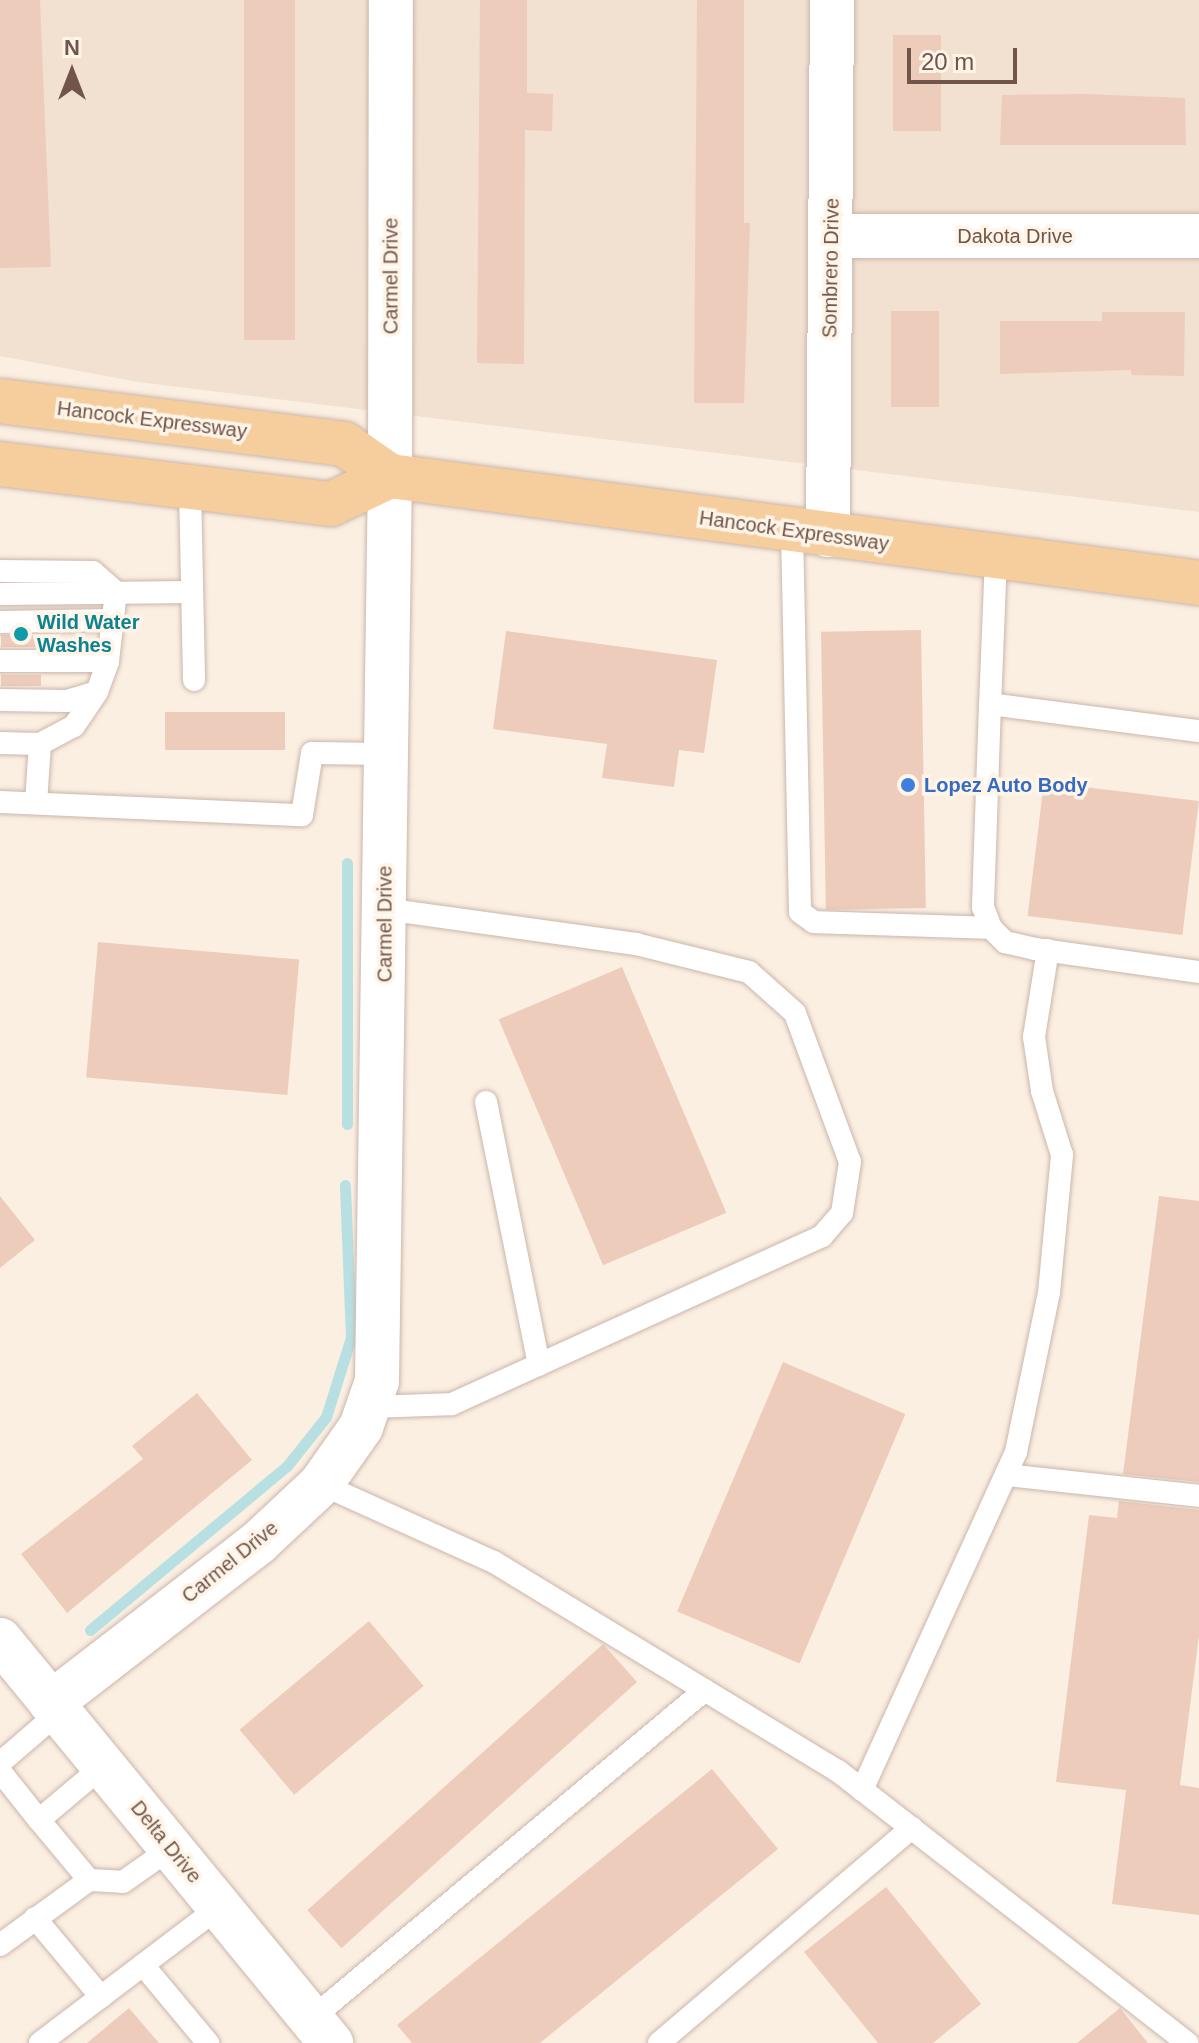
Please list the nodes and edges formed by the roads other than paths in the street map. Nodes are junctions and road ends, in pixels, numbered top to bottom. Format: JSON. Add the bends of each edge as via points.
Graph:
{"nodes":[{"id":1,"x":391,"y":0,"type":"edge"},
{"id":2,"x":832,"y":0,"type":"edge"},
{"id":3,"x":831,"y":236,"type":"junction"},
{"id":4,"x":1199,"y":236,"type":"edge"},
{"id":5,"x":0,"y":401,"type":"edge"},
{"id":6,"x":0,"y":464,"type":"edge"},
{"id":7,"x":390,"y":476,"type":"junction"},
{"id":8,"x":190,"y":487,"type":"junction"},
{"id":9,"x":810,"y":533,"type":"junction"},
{"id":10,"x":996,"y":557,"type":"junction"},
{"id":11,"x":0,"y":571,"type":"edge"},
{"id":12,"x":1199,"y":583,"type":"edge"},
{"id":13,"x":116,"y":592,"type":"junction"},
{"id":14,"x":192,"y":592,"type":"junction"},
{"id":15,"x":0,"y":594,"type":"edge"},
{"id":16,"x":113,"y":620,"type":"junction"},
{"id":17,"x":0,"y":622,"type":"edge"},
{"id":18,"x":0,"y":661,"type":"edge"},
{"id":19,"x":108,"y":661,"type":"junction"},
{"id":20,"x":194,"y":680,"type":"dead end"},
{"id":21,"x":97,"y":692,"type":"junction"},
{"id":22,"x":0,"y":700,"type":"edge"},
{"id":23,"x":990,"y":704,"type":"junction"},
{"id":24,"x":1199,"y":731,"type":"edge"},
{"id":25,"x":0,"y":743,"type":"edge"},
{"id":26,"x":40,"y":744,"type":"junction"},
{"id":27,"x":386,"y":754,"type":"junction"},
{"id":28,"x":0,"y":802,"type":"edge"},
{"id":29,"x":36,"y":803,"type":"junction"},
{"id":30,"x":385,"y":909,"type":"junction"},
{"id":31,"x":991,"y":928,"type":"junction"},
{"id":32,"x":1048,"y":950,"type":"junction"},
{"id":33,"x":1199,"y":972,"type":"edge"},
{"id":34,"x":486,"y":1102,"type":"dead end"},
{"id":35,"x":539,"y":1365,"type":"junction"},
{"id":36,"x":368,"y":1407,"type":"junction"},
{"id":37,"x":1007,"y":1475,"type":"junction"},
{"id":38,"x":321,"y":1484,"type":"junction"},
{"id":39,"x":1199,"y":1496,"type":"edge"},
{"id":40,"x":0,"y":1640,"type":"edge"},
{"id":41,"x":705,"y":1690,"type":"junction"},
{"id":42,"x":55,"y":1707,"type":"junction"},
{"id":43,"x":0,"y":1763,"type":"edge"},
{"id":44,"x":103,"y":1766,"type":"junction"},
{"id":45,"x":0,"y":1771,"type":"edge"},
{"id":46,"x":862,"y":1790,"type":"junction"},
{"id":47,"x":39,"y":1820,"type":"junction"},
{"id":48,"x":912,"y":1828,"type":"junction"},
{"id":49,"x":171,"y":1848,"type":"junction"},
{"id":50,"x":89,"y":1880,"type":"junction"},
{"id":51,"x":219,"y":1907,"type":"junction"},
{"id":52,"x":35,"y":1918,"type":"junction"},
{"id":53,"x":0,"y":1945,"type":"edge"},
{"id":54,"x":143,"y":1965,"type":"junction"},
{"id":55,"x":101,"y":1997,"type":"junction"},
{"id":56,"x":321,"y":2031,"type":"edge"},
{"id":57,"x":40,"y":2043,"type":"edge"},
{"id":58,"x":208,"y":2043,"type":"edge"},
{"id":59,"x":659,"y":2043,"type":"edge"},
{"id":60,"x":1188,"y":2043,"type":"edge"}],
"edges":[{"from":1,"to":7,"type":"street","name":"Carmel Drive"},
{"from":2,"to":3,"type":"street","name":"Sombrero Drive"},
{"from":3,"to":4,"type":"street","name":"Dakota Drive"},
{"from":3,"to":9,"type":"street","name":"Sombrero Drive"},
{"from":5,"to":7,"type":"main road","name":"Hancock Expressway","via":[[344,444]]},
{"from":6,"to":8,"type":"main road"},
{"from":7,"to":8,"type":"main road","via":[[331,504]]},
{"from":7,"to":9,"type":"main road","name":"Hancock Expressway"},
{"from":7,"to":27,"type":"street","name":"Carmel Drive"},
{"from":8,"to":14,"type":"lane"},
{"from":9,"to":10,"type":"main road","name":"Hancock Expressway"},
{"from":9,"to":31,"type":"lane","via":[[800,912],[814,922]]},
{"from":10,"to":12,"type":"main road","name":"Hancock Expressway"},
{"from":10,"to":23,"type":"lane"},
{"from":11,"to":13,"type":"lane","via":[[93,572]]},
{"from":13,"to":14,"type":"lane"},
{"from":13,"to":15,"type":"lane"},
{"from":13,"to":16,"type":"lane"},
{"from":14,"to":20,"type":"lane"},
{"from":16,"to":17,"type":"lane"},
{"from":16,"to":19,"type":"lane"},
{"from":18,"to":19,"type":"lane"},
{"from":19,"to":21,"type":"lane"},
{"from":21,"to":22,"type":"lane","via":[[67,701]]},
{"from":21,"to":26,"type":"lane","via":[[74,726]]},
{"from":23,"to":24,"type":"lane"},
{"from":23,"to":31,"type":"lane","via":[[983,907]]},
{"from":25,"to":26,"type":"lane"},
{"from":26,"to":29,"type":"lane"},
{"from":27,"to":29,"type":"lane","via":[[312,753],[302,815]]},
{"from":27,"to":30,"type":"street","name":"Carmel Drive"},
{"from":28,"to":29,"type":"lane"},
{"from":30,"to":35,"type":"lane","via":[[636,944],[749,972],[795,1013],[850,1162],[842,1213],[822,1236]]},
{"from":30,"to":36,"type":"street","name":"Carmel Drive","via":[[381,1308],[377,1381]]},
{"from":31,"to":32,"type":"lane","via":[[1005,942]]},
{"from":32,"to":33,"type":"lane"},
{"from":32,"to":37,"type":"lane","via":[[1034,1037],[1042,1091],[1062,1155],[1049,1293]]},
{"from":34,"to":35,"type":"lane"},
{"from":35,"to":36,"type":"lane","via":[[452,1404]]},
{"from":36,"to":38,"type":"street","name":"Carmel Drive","via":[[361,1427]]},
{"from":37,"to":39,"type":"lane"},
{"from":37,"to":46,"type":"lane"},
{"from":38,"to":41,"type":"lane","via":[[494,1562]]},
{"from":38,"to":42,"type":"street","name":"Carmel Drive","via":[[258,1543]]},
{"from":40,"to":42,"type":"street","name":"Delta Drive"},
{"from":41,"to":46,"type":"lane"},
{"from":41,"to":56,"type":"lane"},
{"from":42,"to":43,"type":"lane"},
{"from":42,"to":44,"type":"street","name":"Delta Drive"},
{"from":44,"to":47,"type":"lane"},
{"from":44,"to":49,"type":"street","name":"Delta Drive"},
{"from":45,"to":47,"type":"lane"},
{"from":46,"to":48,"type":"lane"},
{"from":47,"to":50,"type":"lane"},
{"from":48,"to":59,"type":"lane"},
{"from":48,"to":60,"type":"lane"},
{"from":49,"to":50,"type":"lane","via":[[123,1882]]},
{"from":49,"to":51,"type":"street","name":"Delta Drive"},
{"from":50,"to":52,"type":"lane"},
{"from":51,"to":54,"type":"lane"},
{"from":51,"to":56,"type":"street","name":"Delta Drive"},
{"from":52,"to":53,"type":"lane"},
{"from":52,"to":55,"type":"lane"},
{"from":54,"to":55,"type":"lane"},
{"from":54,"to":58,"type":"lane"},
{"from":55,"to":57,"type":"lane"}]}
